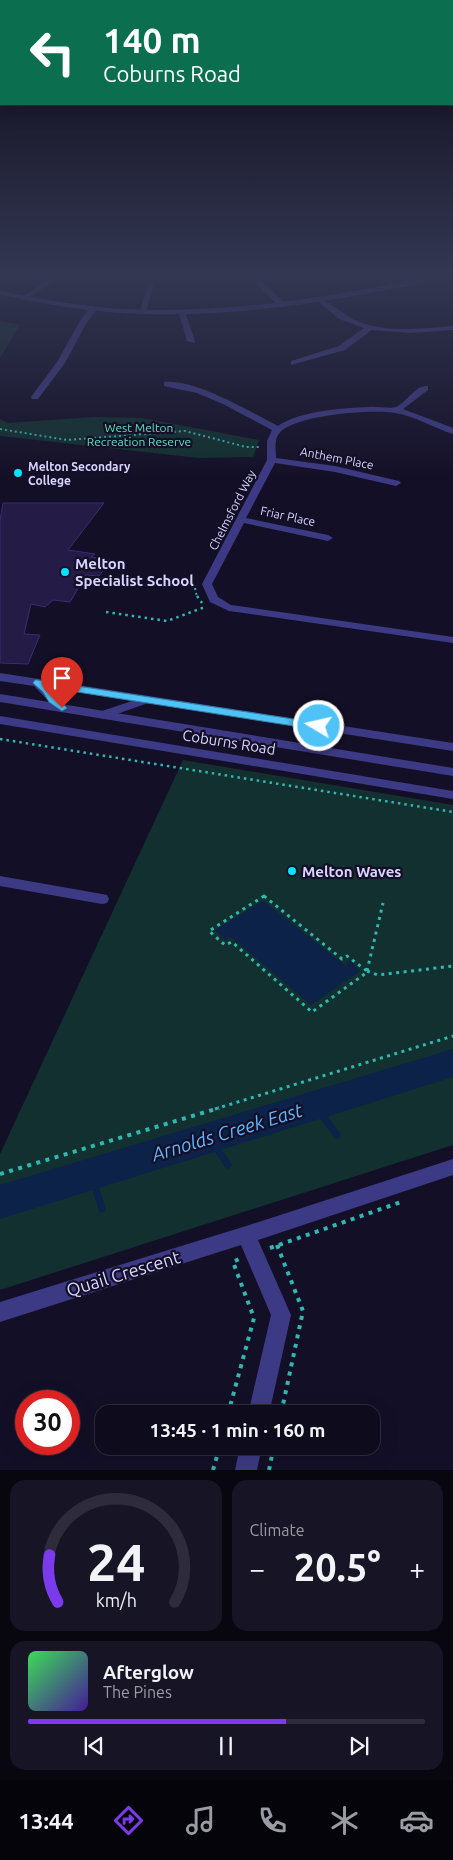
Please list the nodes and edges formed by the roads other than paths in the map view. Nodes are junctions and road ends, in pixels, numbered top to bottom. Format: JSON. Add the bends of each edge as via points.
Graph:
{"nodes":[{"id":1,"x":71,"y":345,"type":"edge"},
{"id":2,"x":347,"y":345,"type":"edge"},
{"id":3,"x":294,"y":363,"type":"dead end"},
{"id":4,"x":167,"y":384,"type":"dead end"},
{"id":5,"x":425,"y":388,"type":"dead end"},
{"id":6,"x":35,"y":397,"type":"dead end"},
{"id":7,"x":397,"y":410,"type":"junction"},
{"id":8,"x":277,"y":430,"type":"junction"},
{"id":9,"x":453,"y":431,"type":"edge"},
{"id":10,"x":272,"y":460,"type":"junction"},
{"id":11,"x":396,"y":483,"type":"dead end"},
{"id":12,"x":242,"y":520,"type":"junction"},
{"id":13,"x":328,"y":538,"type":"dead end"},
{"id":14,"x":453,"y":640,"type":"edge"},
{"id":15,"x":0,"y":677,"type":"edge"},
{"id":16,"x":38,"y":683,"type":"junction"},
{"id":17,"x":0,"y":698,"type":"edge"},
{"id":18,"x":147,"y":700,"type":"junction"},
{"id":19,"x":62,"y":708,"type":"junction"},
{"id":20,"x":103,"y":715,"type":"junction"},
{"id":21,"x":0,"y":720,"type":"edge"},
{"id":22,"x":241,"y":737,"type":"junction"},
{"id":23,"x":453,"y":747,"type":"edge"},
{"id":24,"x":233,"y":759,"type":"junction"},
{"id":25,"x":453,"y":772,"type":"edge"},
{"id":26,"x":453,"y":795,"type":"edge"},
{"id":27,"x":0,"y":881,"type":"edge"},
{"id":28,"x":102,"y":899,"type":"dead end"},
{"id":29,"x":453,"y":1167,"type":"edge"},
{"id":30,"x":246,"y":1235,"type":"junction"},
{"id":31,"x":0,"y":1312,"type":"edge"},
{"id":32,"x":260,"y":1405,"type":"edge"},
{"id":33,"x":249,"y":1455,"type":"edge"},
{"id":34,"x":246,"y":1470,"type":"edge"}],
"edges":[{"from":1,"to":6,"type":"street"},
{"from":2,"to":3,"type":"street"},
{"from":4,"to":8,"type":"street","via":[[199,391],[226,402]]},
{"from":5,"to":7,"type":"street"},
{"from":7,"to":8,"type":"street","via":[[326,413]]},
{"from":7,"to":9,"type":"street"},
{"from":8,"to":10,"type":"street","name":"Chelmsford Way","via":[[271,439]]},
{"from":10,"to":11,"type":"street","name":"Anthem Place","via":[[310,463]]},
{"from":10,"to":12,"type":"street","name":"Chelmsford Way"},
{"from":12,"to":13,"type":"street","name":"Friar Place"},
{"from":12,"to":14,"type":"street","name":"Chelmsford Way","via":[[207,584],[216,602],[241,610]]},
{"from":15,"to":16,"type":"street","name":"Coburns Road"},
{"from":16,"to":18,"type":"street","name":"Coburns Road"},
{"from":16,"to":19,"type":"street"},
{"from":17,"to":19,"type":"street","name":"Coburns Road"},
{"from":18,"to":20,"type":"street","name":"Coburns Road"},
{"from":18,"to":23,"type":"street","name":"Coburns Road"},
{"from":19,"to":20,"type":"street","name":"Coburns Road"},
{"from":20,"to":22,"type":"street","name":"Coburns Road"},
{"from":21,"to":24,"type":"street","name":"Coburns Road"},
{"from":22,"to":24,"type":"street"},
{"from":22,"to":25,"type":"street","name":"Coburns Road"},
{"from":24,"to":26,"type":"street","name":"Coburns Road"},
{"from":27,"to":28,"type":"street"},
{"from":29,"to":30,"type":"street","name":"Quail Crescent"},
{"from":30,"to":31,"type":"street","name":"Quail Crescent"},
{"from":30,"to":32,"type":"street","via":[[281,1316]]},
{"from":33,"to":34,"type":"street"}]}
